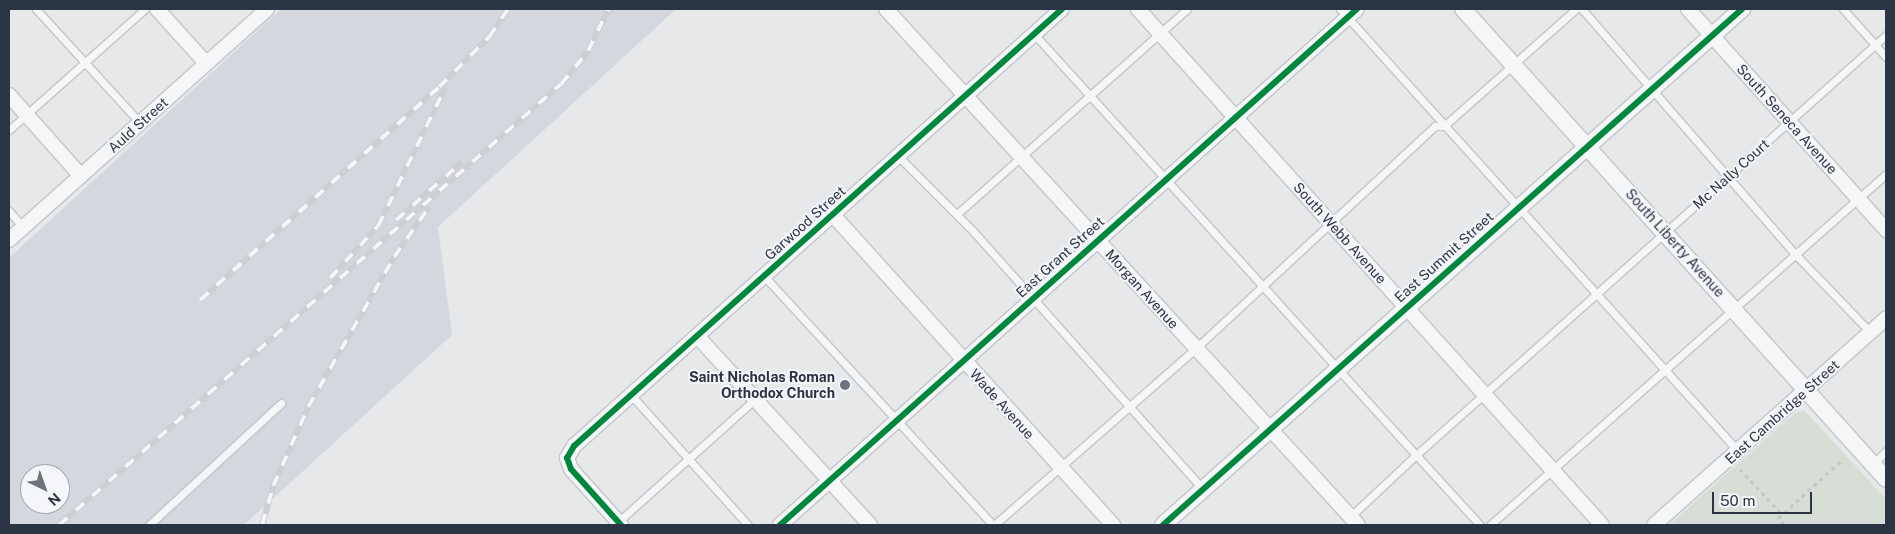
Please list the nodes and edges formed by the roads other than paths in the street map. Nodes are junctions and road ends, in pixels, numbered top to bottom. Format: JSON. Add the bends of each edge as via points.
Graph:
{"nodes":[{"id":1,"x":36,"y":9,"type":"edge"},
{"id":2,"x":145,"y":9,"type":"edge"},
{"id":3,"x":157,"y":9,"type":"edge"},
{"id":4,"x":267,"y":9,"type":"edge"},
{"id":5,"x":1062,"y":9,"type":"edge"},
{"id":6,"x":1138,"y":9,"type":"edge"},
{"id":7,"x":1187,"y":9,"type":"edge"},
{"id":8,"x":1464,"y":9,"type":"edge"},
{"id":9,"x":1576,"y":9,"type":"edge"},
{"id":10,"x":1582,"y":9,"type":"edge"},
{"id":11,"x":1688,"y":9,"type":"edge"},
{"id":12,"x":1742,"y":9,"type":"edge"},
{"id":13,"x":1843,"y":9,"type":"edge"},
{"id":14,"x":890,"y":10,"type":"edge"},
{"id":15,"x":1348,"y":12,"type":"edge"},
{"id":16,"x":1160,"y":32,"type":"junction"},
{"id":17,"x":1034,"y":34,"type":"junction"},
{"id":18,"x":1712,"y":35,"type":"junction"},
{"id":19,"x":1886,"y":35,"type":"edge"},
{"id":20,"x":1875,"y":45,"type":"junction"},
{"id":21,"x":1886,"y":57,"type":"edge"},
{"id":22,"x":85,"y":62,"type":"junction"},
{"id":23,"x":206,"y":63,"type":"junction"},
{"id":24,"x":1514,"y":65,"type":"junction"},
{"id":25,"x":1651,"y":89,"type":"junction"},
{"id":26,"x":9,"y":95,"type":"edge"},
{"id":27,"x":966,"y":95,"type":"junction"},
{"id":28,"x":1090,"y":97,"type":"junction"},
{"id":29,"x":26,"y":114,"type":"junction"},
{"id":30,"x":1236,"y":116,"type":"junction"},
{"id":31,"x":1789,"y":121,"type":"junction"},
{"id":32,"x":140,"y":123,"type":"junction"},
{"id":33,"x":1444,"y":126,"type":"junction"},
{"id":34,"x":9,"y":130,"type":"edge"},
{"id":35,"x":1587,"y":146,"type":"junction"},
{"id":36,"x":898,"y":156,"type":"junction"},
{"id":37,"x":1024,"y":158,"type":"junction"},
{"id":38,"x":1886,"y":174,"type":"edge"},
{"id":39,"x":1730,"y":175,"type":"junction"},
{"id":40,"x":81,"y":176,"type":"junction"},
{"id":41,"x":1166,"y":179,"type":"junction"},
{"id":42,"x":1858,"y":199,"type":"junction"},
{"id":43,"x":1518,"y":208,"type":"junction"},
{"id":44,"x":9,"y":211,"type":"edge"},
{"id":45,"x":957,"y":214,"type":"junction"},
{"id":46,"x":833,"y":215,"type":"junction"},
{"id":47,"x":1332,"y":224,"type":"junction"},
{"id":48,"x":23,"y":227,"type":"junction"},
{"id":49,"x":1886,"y":230,"type":"edge"},
{"id":50,"x":1665,"y":233,"type":"junction"},
{"id":51,"x":9,"y":240,"type":"edge"},
{"id":52,"x":1098,"y":240,"type":"junction"},
{"id":53,"x":1796,"y":255,"type":"junction"},
{"id":54,"x":764,"y":276,"type":"junction"},
{"id":55,"x":1264,"y":285,"type":"junction"},
{"id":56,"x":1597,"y":295,"type":"junction"},
{"id":57,"x":1031,"y":300,"type":"junction"},
{"id":58,"x":1407,"y":307,"type":"junction"},
{"id":59,"x":1734,"y":308,"type":"junction"},
{"id":60,"x":1886,"y":318,"type":"edge"},
{"id":61,"x":1870,"y":332,"type":"junction"},
{"id":62,"x":697,"y":336,"type":"junction"},
{"id":63,"x":1196,"y":348,"type":"junction"},
{"id":64,"x":963,"y":361,"type":"junction"},
{"id":65,"x":1338,"y":368,"type":"junction"},
{"id":66,"x":1666,"y":370,"type":"junction"},
{"id":67,"x":1806,"y":390,"type":"junction"},
{"id":68,"x":1484,"y":394,"type":"junction"},
{"id":69,"x":631,"y":395,"type":"junction"},
{"id":70,"x":755,"y":399,"type":"junction"},
{"id":71,"x":281,"y":403,"type":"dead end"},
{"id":72,"x":1129,"y":407,"type":"junction"},
{"id":73,"x":896,"y":421,"type":"junction"},
{"id":74,"x":1270,"y":430,"type":"junction"},
{"id":75,"x":1738,"y":451,"type":"junction"},
{"id":76,"x":1886,"y":451,"type":"edge"},
{"id":77,"x":1416,"y":455,"type":"junction"},
{"id":78,"x":688,"y":459,"type":"junction"},
{"id":79,"x":1873,"y":464,"type":"junction"},
{"id":80,"x":1061,"y":468,"type":"junction"},
{"id":81,"x":1552,"y":470,"type":"junction"},
{"id":82,"x":1886,"y":479,"type":"edge"},
{"id":83,"x":830,"y":480,"type":"junction"},
{"id":84,"x":1204,"y":489,"type":"junction"},
{"id":85,"x":1354,"y":521,"type":"edge"},
{"id":86,"x":620,"y":523,"type":"edge"},
{"id":87,"x":149,"y":525,"type":"edge"},
{"id":88,"x":748,"y":525,"type":"edge"},
{"id":89,"x":780,"y":525,"type":"edge"},
{"id":90,"x":870,"y":525,"type":"edge"},
{"id":91,"x":994,"y":525,"type":"edge"},
{"id":92,"x":1112,"y":525,"type":"edge"},
{"id":93,"x":1163,"y":525,"type":"edge"},
{"id":94,"x":1480,"y":525,"type":"edge"},
{"id":95,"x":1490,"y":525,"type":"edge"},
{"id":96,"x":1602,"y":525,"type":"edge"},
{"id":97,"x":1654,"y":525,"type":"edge"}],
"edges":[{"from":1,"to":22,"type":"lane"},
{"from":2,"to":22,"type":"lane"},
{"from":3,"to":23,"type":"street"},
{"from":4,"to":23,"type":"street","name":"Auld Street"},
{"from":5,"to":17,"type":"street","name":"Garwood Street"},
{"from":6,"to":16,"type":"street","name":"South Webb Avenue"},
{"from":7,"to":16,"type":"lane"},
{"from":8,"to":24,"type":"street","name":"South Liberty Avenue"},
{"from":9,"to":24,"type":"lane"},
{"from":10,"to":25,"type":"lane"},
{"from":11,"to":18,"type":"street","name":"South Seneca Avenue"},
{"from":12,"to":18,"type":"street","name":"East Summit Street"},
{"from":13,"to":20,"type":"lane"},
{"from":14,"to":27,"type":"street","name":"Morgan Avenue"},
{"from":15,"to":30,"type":"street","name":"East Grant Street"},
{"from":15,"to":33,"type":"lane"},
{"from":16,"to":28,"type":"lane"},
{"from":16,"to":30,"type":"street","name":"South Webb Avenue"},
{"from":17,"to":27,"type":"street","name":"Garwood Street"},
{"from":17,"to":28,"type":"lane"},
{"from":18,"to":25,"type":"street","name":"East Summit Street"},
{"from":18,"to":31,"type":"street","name":"South Seneca Avenue"},
{"from":19,"to":20,"type":"lane","name":"Mc Nally Court"},
{"from":20,"to":21,"type":"lane"},
{"from":20,"to":31,"type":"lane","name":"Mc Nally Court"},
{"from":22,"to":29,"type":"lane"},
{"from":22,"to":32,"type":"lane"},
{"from":23,"to":32,"type":"street","name":"Auld Street"},
{"from":24,"to":33,"type":"lane"},
{"from":24,"to":35,"type":"street","name":"South Liberty Avenue"},
{"from":25,"to":35,"type":"street","name":"East Summit Street"},
{"from":25,"to":39,"type":"lane"},
{"from":26,"to":29,"type":"street"},
{"from":27,"to":36,"type":"street","name":"Garwood Street"},
{"from":27,"to":37,"type":"street","name":"Morgan Avenue"},
{"from":28,"to":37,"type":"lane"},
{"from":28,"to":41,"type":"lane"},
{"from":29,"to":34,"type":"lane"},
{"from":29,"to":40,"type":"street"},
{"from":30,"to":41,"type":"street","name":"East Grant Street"},
{"from":30,"to":47,"type":"street","name":"South Webb Avenue"},
{"from":31,"to":39,"type":"lane","name":"Mc Nally Court"},
{"from":31,"to":42,"type":"street","name":"South Seneca Avenue"},
{"from":32,"to":40,"type":"street","name":"Auld Street"},
{"from":33,"to":43,"type":"lane"},
{"from":33,"to":47,"type":"lane","via":[[1435,126]]},
{"from":35,"to":43,"type":"street","name":"East Summit Street"},
{"from":35,"to":50,"type":"street","name":"South Liberty Avenue"},
{"from":36,"to":45,"type":"lane"},
{"from":36,"to":46,"type":"street","name":"Garwood Street"},
{"from":37,"to":45,"type":"lane"},
{"from":37,"to":52,"type":"street","name":"Morgan Avenue"},
{"from":38,"to":42,"type":"lane"},
{"from":39,"to":50,"type":"lane","name":"Mc Nally Court"},
{"from":39,"to":53,"type":"lane"},
{"from":40,"to":48,"type":"street","name":"Auld Street"},
{"from":41,"to":52,"type":"street","name":"East Grant Street"},
{"from":41,"to":55,"type":"lane"},
{"from":42,"to":49,"type":"street","name":"South Seneca Avenue"},
{"from":42,"to":53,"type":"lane"},
{"from":43,"to":56,"type":"lane"},
{"from":43,"to":58,"type":"street","name":"East Summit Street"},
{"from":44,"to":48,"type":"lane"},
{"from":45,"to":57,"type":"lane"},
{"from":46,"to":54,"type":"street","name":"Garwood Street"},
{"from":46,"to":64,"type":"street","name":"Wade Avenue"},
{"from":47,"to":55,"type":"lane"},
{"from":47,"to":58,"type":"street","name":"South Webb Avenue"},
{"from":48,"to":51,"type":"street","name":"Auld Street"},
{"from":50,"to":56,"type":"lane","name":"Mc Nally Court"},
{"from":50,"to":59,"type":"street","name":"South Liberty Avenue"},
{"from":52,"to":57,"type":"street","name":"East Grant Street"},
{"from":52,"to":63,"type":"street","name":"Morgan Avenue"},
{"from":53,"to":59,"type":"lane"},
{"from":53,"to":61,"type":"lane"},
{"from":54,"to":62,"type":"street","name":"Garwood Street"},
{"from":54,"to":73,"type":"lane"},
{"from":55,"to":63,"type":"lane"},
{"from":55,"to":65,"type":"lane"},
{"from":56,"to":66,"type":"lane"},
{"from":56,"to":68,"type":"lane","name":"Mc Nally Court"},
{"from":57,"to":64,"type":"street","name":"East Grant Street"},
{"from":57,"to":72,"type":"lane"},
{"from":58,"to":65,"type":"street","name":"East Summit Street"},
{"from":58,"to":68,"type":"street","name":"South Webb Avenue"},
{"from":59,"to":66,"type":"lane"},
{"from":59,"to":67,"type":"street","name":"South Liberty Avenue"},
{"from":60,"to":61,"type":"street","name":"East Cambridge Street"},
{"from":61,"to":67,"type":"street","name":"East Cambridge Street"},
{"from":62,"to":69,"type":"street","name":"Garwood Street"},
{"from":62,"to":70,"type":"street"},
{"from":63,"to":72,"type":"lane"},
{"from":63,"to":74,"type":"street","name":"Morgan Avenue"},
{"from":64,"to":73,"type":"street","name":"East Grant Street"},
{"from":64,"to":80,"type":"street","name":"Wade Avenue"},
{"from":65,"to":74,"type":"street","name":"East Summit Street"},
{"from":65,"to":77,"type":"lane"},
{"from":66,"to":75,"type":"lane"},
{"from":66,"to":81,"type":"lane"},
{"from":67,"to":75,"type":"street","name":"East Cambridge Street"},
{"from":67,"to":79,"type":"street","name":"South Liberty Avenue"},
{"from":68,"to":77,"type":"lane","name":"Mc Nally Court"},
{"from":68,"to":81,"type":"street","name":"South Webb Avenue"},
{"from":69,"to":78,"type":"lane"},
{"from":69,"to":86,"type":"street","name":"Garwood Street","via":[[574,446],[567,458],[571,469]]},
{"from":70,"to":78,"type":"lane"},
{"from":70,"to":83,"type":"street"},
{"from":71,"to":87,"type":"lane"},
{"from":72,"to":80,"type":"lane"},
{"from":72,"to":84,"type":"lane"},
{"from":73,"to":83,"type":"street","name":"East Grant Street"},
{"from":73,"to":91,"type":"lane"},
{"from":74,"to":84,"type":"street","name":"East Summit Street"},
{"from":74,"to":85,"type":"street","name":"Morgan Avenue"},
{"from":75,"to":97,"type":"street","name":"East Cambridge Street"},
{"from":76,"to":79,"type":"lane"},
{"from":77,"to":85,"type":"lane","name":"Mc Nally Court"},
{"from":77,"to":94,"type":"lane"},
{"from":78,"to":86,"type":"lane"},
{"from":78,"to":88,"type":"lane"},
{"from":79,"to":82,"type":"street","name":"South Liberty Avenue"},
{"from":80,"to":91,"type":"lane"},
{"from":80,"to":92,"type":"street","name":"Wade Avenue"},
{"from":81,"to":95,"type":"lane"},
{"from":81,"to":96,"type":"street","name":"South Webb Avenue"},
{"from":83,"to":89,"type":"street","name":"East Grant Street"},
{"from":83,"to":90,"type":"street"},
{"from":84,"to":93,"type":"street","name":"East Summit Street"}]}
